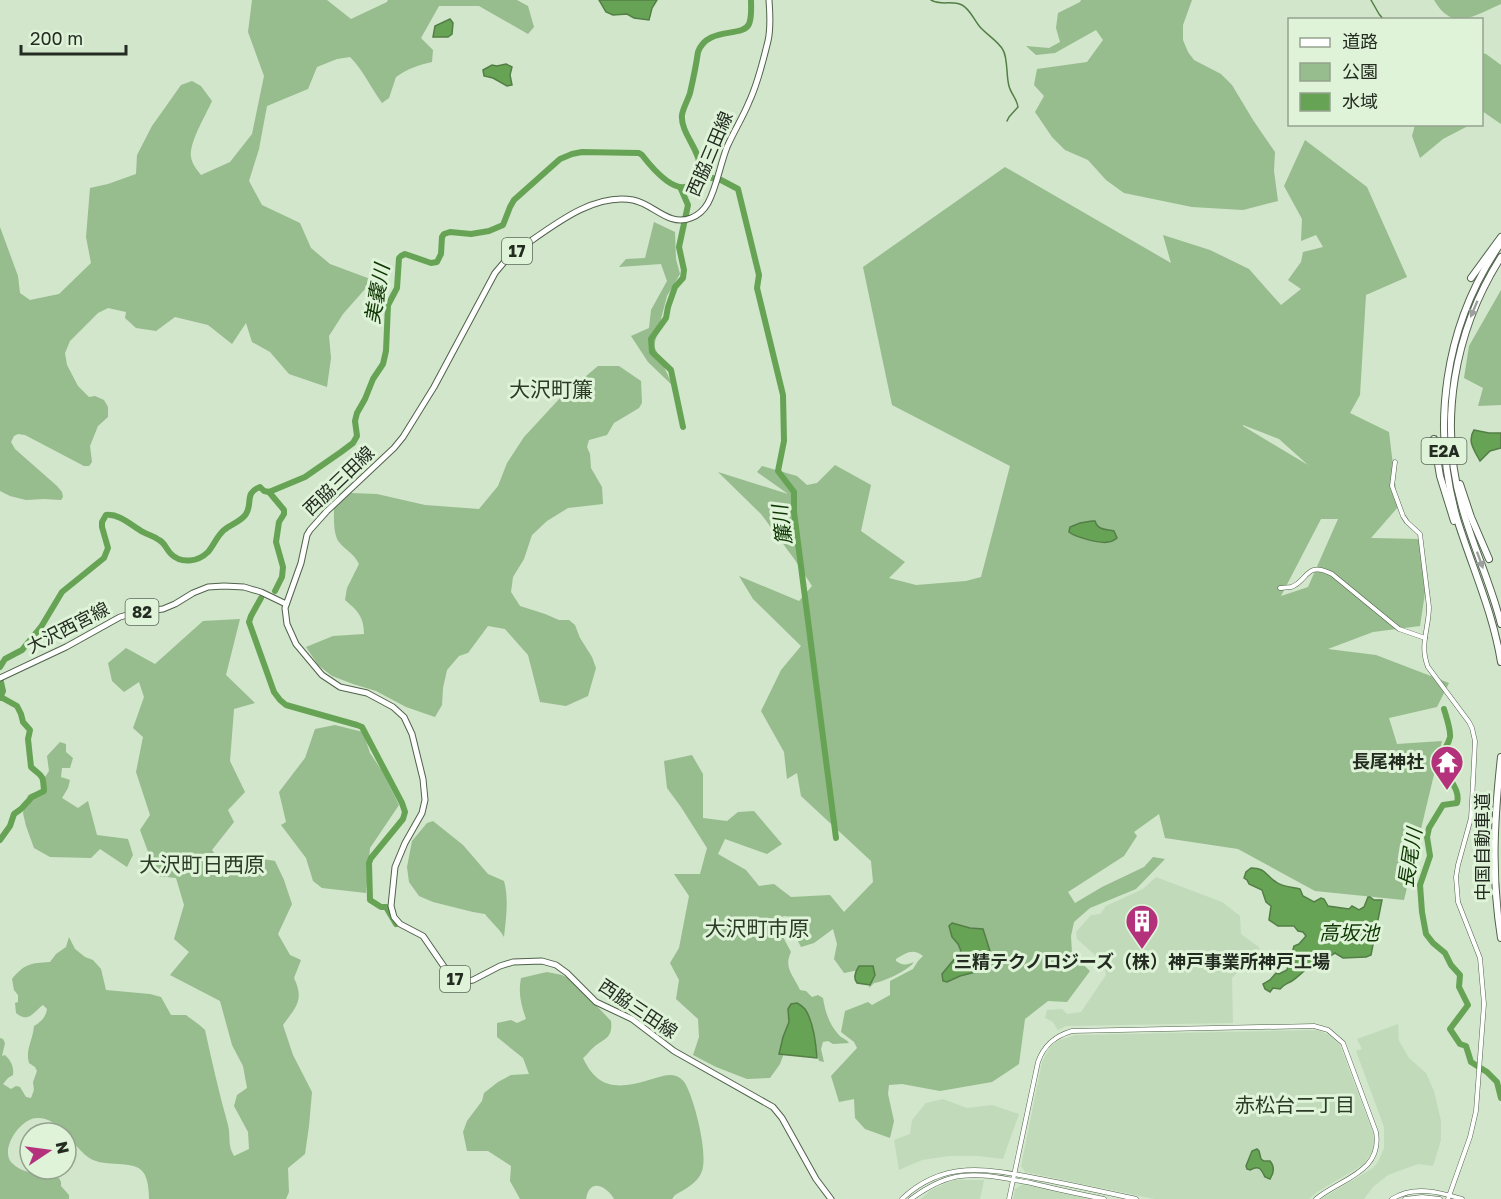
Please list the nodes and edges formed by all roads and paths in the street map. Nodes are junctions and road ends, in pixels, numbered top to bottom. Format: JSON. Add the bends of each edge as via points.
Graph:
{"nodes":[{"id":1,"x":769,"y":0,"type":"edge"},
{"id":2,"x":1501,"y":237,"type":"edge"},
{"id":3,"x":1501,"y":243,"type":"edge"},
{"id":4,"x":1501,"y":257,"type":"edge"},
{"id":5,"x":1471,"y":278,"type":"dead end"},
{"id":6,"x":1434,"y":439,"type":"dead end"},
{"id":7,"x":1451,"y":445,"type":"junction"},
{"id":8,"x":1395,"y":462,"type":"dead end"},
{"id":9,"x":1489,"y":559,"type":"dead end"},
{"id":10,"x":1477,"y":574,"type":"junction"},
{"id":11,"x":1280,"y":588,"type":"dead end"},
{"id":12,"x":286,"y":604,"type":"junction"},
{"id":13,"x":1501,"y":624,"type":"edge"},
{"id":14,"x":1425,"y":638,"type":"junction"},
{"id":15,"x":1501,"y":662,"type":"edge"},
{"id":16,"x":2,"y":677,"type":"edge"},
{"id":17,"x":1501,"y":757,"type":"edge"},
{"id":18,"x":1501,"y":938,"type":"edge"},
{"id":19,"x":1014,"y":1174,"type":"junction"},
{"id":20,"x":1012,"y":1180,"type":"junction"},
{"id":21,"x":1449,"y":1197,"type":"edge"},
{"id":22,"x":831,"y":1199,"type":"edge"},
{"id":23,"x":902,"y":1199,"type":"edge"},
{"id":24,"x":911,"y":1199,"type":"edge"},
{"id":25,"x":1009,"y":1199,"type":"edge"},
{"id":26,"x":1104,"y":1199,"type":"edge"},
{"id":27,"x":1136,"y":1199,"type":"edge"},
{"id":28,"x":1316,"y":1199,"type":"edge"},
{"id":29,"x":1392,"y":1199,"type":"edge"},
{"id":30,"x":1405,"y":1199,"type":"edge"},
{"id":31,"x":1440,"y":1199,"type":"edge"},
{"id":32,"x":1462,"y":1199,"type":"edge"}],
"edges":[{"from":1,"to":12,"type":"main road","name":"西脇三田線","number":"17","via":[[768,40],[755,87],[705,208],[697,215],[674,220],[630,200],[593,203],[506,260],[403,437],[310,530]]},
{"from":2,"to":5,"type":"highway"},
{"from":3,"to":10,"type":"highway","number":"E2A","via":[[1460,324],[1443,411],[1444,453],[1451,494]]},
{"from":4,"to":7,"type":"highway","number":"E2A","one_way":true,"via":[[1473,310],[1461,346],[1452,395]]},
{"from":6,"to":10,"type":"highway","via":[[1447,501]]},
{"from":7,"to":9,"type":"highway","via":[[1466,504]]},
{"from":7,"to":13,"type":"highway","number":"E2A","one_way":true,"via":[[1461,507]]},
{"from":8,"to":14,"type":"street","via":[[1392,486],[1403,516],[1420,534],[1429,607]]},
{"from":10,"to":15,"type":"highway","number":"E2A"},
{"from":11,"to":14,"type":"street","via":[[1295,585],[1316,569],[1325,570],[1399,629]]},
{"from":12,"to":16,"type":"main road","name":"大沢西宮線","number":"82","via":[[244,587],[208,587],[163,609],[120,617],[76,643]]},
{"from":12,"to":22,"type":"main road","name":"西脇三田線","number":"17","via":[[287,624],[293,638],[316,670],[333,684],[367,693],[393,706],[412,734],[425,796],[422,813],[395,867],[391,906],[397,921],[423,936],[456,980],[473,980],[513,962],[546,962],[561,968],[596,1002],[632,1019],[674,1051],[775,1109]]},
{"from":14,"to":21,"type":"street","via":[[1428,667],[1470,722],[1475,741],[1470,818],[1456,878],[1458,902],[1480,958],[1484,1004],[1476,1111]]},
{"from":17,"to":18,"type":"highway","name":"中国自動車道","via":[[1494,857]]},
{"from":19,"to":20,"type":"street"},
{"from":19,"to":23,"type":"street","via":[[973,1170],[942,1175],[919,1185]]},
{"from":19,"to":27,"type":"street"},
{"from":19,"to":28,"type":"street","via":[[1038,1062],[1046,1046],[1058,1036],[1072,1031],[1314,1026],[1328,1030],[1343,1043],[1377,1143],[1368,1166]]},
{"from":20,"to":24,"type":"street","via":[[960,1176],[934,1184]]},
{"from":20,"to":25,"type":"street"},
{"from":20,"to":26,"type":"street"},
{"from":21,"to":29,"type":"street","via":[[1424,1190]]},
{"from":21,"to":32,"type":"street"},
{"from":30,"to":31,"type":"street"}]}
